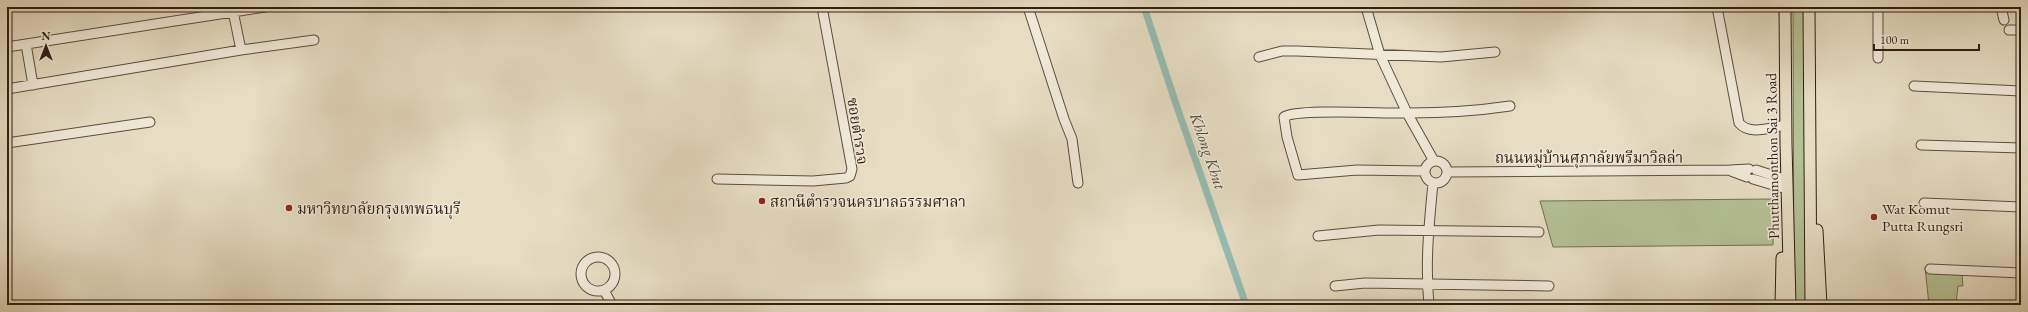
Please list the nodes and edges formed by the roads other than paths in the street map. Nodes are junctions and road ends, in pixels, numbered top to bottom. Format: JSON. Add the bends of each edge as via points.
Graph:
{"nodes":[{"id":1,"x":265,"y":7,"type":"edge"},
{"id":2,"x":822,"y":7,"type":"edge"},
{"id":3,"x":1028,"y":7,"type":"edge"},
{"id":4,"x":1366,"y":7,"type":"edge"},
{"id":5,"x":1717,"y":7,"type":"edge"},
{"id":6,"x":1785,"y":7,"type":"edge"},
{"id":7,"x":1809,"y":7,"type":"edge"},
{"id":8,"x":1878,"y":7,"type":"edge"},
{"id":9,"x":2001,"y":7,"type":"edge"},
{"id":10,"x":233,"y":12,"type":"junction"},
{"id":11,"x":2004,"y":20,"type":"dead end"},
{"id":12,"x":2009,"y":30,"type":"dead end"},
{"id":13,"x":2021,"y":30,"type":"edge"},
{"id":14,"x":314,"y":40,"type":"dead end"},
{"id":15,"x":26,"y":44,"type":"junction"},
{"id":16,"x":7,"y":47,"type":"edge"},
{"id":17,"x":241,"y":50,"type":"junction"},
{"id":18,"x":1495,"y":52,"type":"dead end"},
{"id":19,"x":1380,"y":55,"type":"junction"},
{"id":20,"x":1259,"y":57,"type":"dead end"},
{"id":21,"x":1878,"y":58,"type":"dead end"},
{"id":22,"x":33,"y":85,"type":"junction"},
{"id":23,"x":1914,"y":86,"type":"dead end"},
{"id":24,"x":7,"y":89,"type":"edge"},
{"id":25,"x":2021,"y":90,"type":"edge"},
{"id":26,"x":1510,"y":106,"type":"dead end"},
{"id":27,"x":1407,"y":113,"type":"junction"},
{"id":28,"x":150,"y":122,"type":"dead end"},
{"id":29,"x":1786,"y":125,"type":"junction"},
{"id":30,"x":7,"y":143,"type":"edge"},
{"id":31,"x":1921,"y":145,"type":"dead end"},
{"id":32,"x":2021,"y":148,"type":"edge"},
{"id":33,"x":1434,"y":161,"type":"junction"},
{"id":34,"x":1425,"y":171,"type":"junction"},
{"id":35,"x":1447,"y":172,"type":"junction"},
{"id":36,"x":717,"y":179,"type":"dead end"},
{"id":37,"x":1078,"y":183,"type":"dead end"},
{"id":38,"x":1433,"y":183,"type":"junction"},
{"id":39,"x":1787,"y":189,"type":"junction"},
{"id":40,"x":1810,"y":196,"type":"junction"},
{"id":41,"x":1924,"y":203,"type":"dead end"},
{"id":42,"x":2021,"y":207,"type":"edge"},
{"id":43,"x":1428,"y":230,"type":"junction"},
{"id":44,"x":1539,"y":232,"type":"dead end"},
{"id":45,"x":1318,"y":236,"type":"dead end"},
{"id":46,"x":1930,"y":269,"type":"dead end"},
{"id":47,"x":2021,"y":273,"type":"edge"},
{"id":48,"x":1427,"y":283,"type":"junction"},
{"id":49,"x":1335,"y":286,"type":"dead end"},
{"id":50,"x":1548,"y":286,"type":"dead end"},
{"id":51,"x":604,"y":290,"type":"dead end"},
{"id":52,"x":612,"y":305,"type":"edge"},
{"id":53,"x":1429,"y":305,"type":"edge"},
{"id":54,"x":1781,"y":305,"type":"edge"},
{"id":55,"x":1790,"y":305,"type":"edge"},
{"id":56,"x":1811,"y":305,"type":"edge"},
{"id":57,"x":1821,"y":305,"type":"edge"}],
"edges":[{"from":1,"to":10,"type":"street"},
{"from":2,"to":36,"type":"street","name":"ซอยตำรวจ","via":[[852,169],[850,176],[813,181]]},
{"from":3,"to":37,"type":"street","via":[[1072,138]]},
{"from":4,"to":19,"type":"street"},
{"from":5,"to":29,"type":"street","via":[[1739,123],[1746,130],[1752,131]]},
{"from":6,"to":29,"type":"main road","name":"Phutthamonthon Sai 3 Road"},
{"from":7,"to":40,"type":"main road"},
{"from":8,"to":21,"type":"street"},
{"from":9,"to":11,"type":"street"},
{"from":10,"to":15,"type":"street"},
{"from":10,"to":17,"type":"street"},
{"from":12,"to":13,"type":"street"},
{"from":14,"to":17,"type":"street"},
{"from":15,"to":16,"type":"street"},
{"from":15,"to":22,"type":"street"},
{"from":17,"to":22,"type":"street"},
{"from":18,"to":19,"type":"street","via":[[1441,57]]},
{"from":19,"to":20,"type":"street","via":[[1282,51]]},
{"from":19,"to":27,"type":"street"},
{"from":22,"to":24,"type":"street"},
{"from":23,"to":25,"type":"street"},
{"from":26,"to":27,"type":"street","via":[[1468,112]]},
{"from":27,"to":33,"type":"street"},
{"from":27,"to":34,"type":"street","via":[[1319,113],[1285,116],[1283,121],[1298,175],[1357,170]]},
{"from":28,"to":30,"type":"street"},
{"from":29,"to":39,"type":"main road","name":"Phutthamonthon Sai 3 Road"},
{"from":31,"to":32,"type":"street"},
{"from":33,"to":34,"type":"street","via":[[1429,163]]},
{"from":33,"to":35,"type":"street","via":[[1444,163]]},
{"from":34,"to":38,"type":"street","via":[[1426,178]]},
{"from":35,"to":38,"type":"street","via":[[1443,181]]},
{"from":35,"to":39,"type":"street","name":"ถนนหมู่บ้านศุภาลัยพรีมาวิลล่า","via":[[1730,170],[1756,175]]},
{"from":38,"to":43,"type":"street"},
{"from":39,"to":54,"type":"main road","via":[[1783,220]]},
{"from":39,"to":55,"type":"main road","name":"Phutthamonthon Sai 3 Road"},
{"from":40,"to":56,"type":"main road"},
{"from":40,"to":57,"type":"main road","via":[[1817,230]]},
{"from":41,"to":42,"type":"street"},
{"from":43,"to":44,"type":"street"},
{"from":43,"to":45,"type":"street","via":[[1379,230]]},
{"from":43,"to":48,"type":"street"},
{"from":46,"to":47,"type":"street"},
{"from":48,"to":49,"type":"street","via":[[1365,282]]},
{"from":48,"to":50,"type":"street"},
{"from":48,"to":53,"type":"street"},
{"from":51,"to":52,"type":"street"}]}
